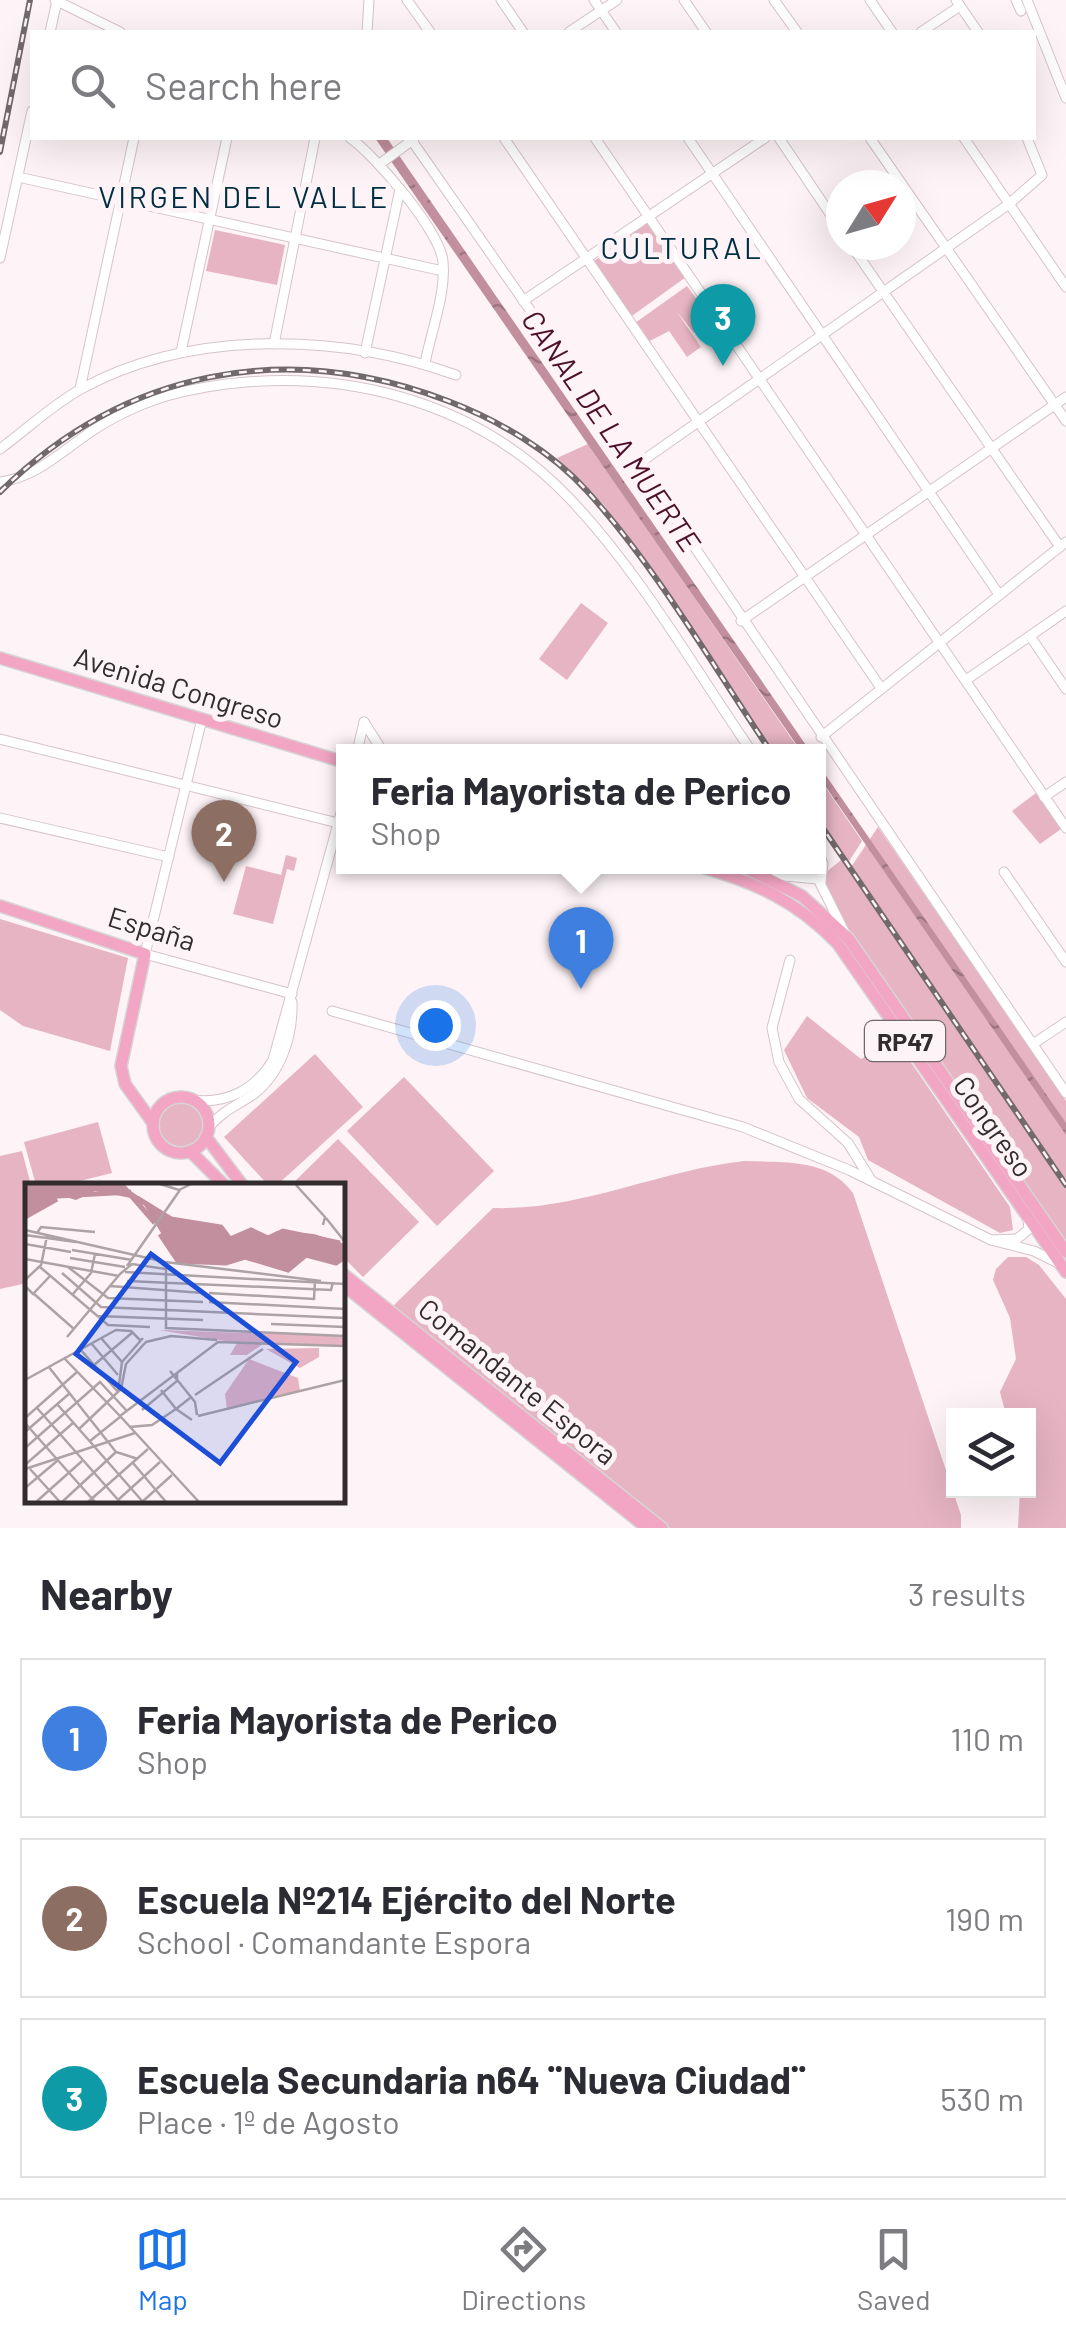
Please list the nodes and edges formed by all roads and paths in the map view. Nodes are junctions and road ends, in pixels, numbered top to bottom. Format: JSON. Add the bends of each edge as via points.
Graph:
{"nodes":[{"id":1,"x":369,"y":0,"type":"edge"},
{"id":2,"x":407,"y":0,"type":"edge"},
{"id":3,"x":501,"y":0,"type":"edge"},
{"id":4,"x":594,"y":0,"type":"edge"},
{"id":5,"x":618,"y":0,"type":"edge"},
{"id":6,"x":684,"y":0,"type":"edge"},
{"id":7,"x":774,"y":0,"type":"edge"},
{"id":8,"x":870,"y":0,"type":"edge"},
{"id":9,"x":1016,"y":0,"type":"edge"},
{"id":10,"x":1027,"y":0,"type":"edge"},
{"id":11,"x":56,"y":1,"type":"edge"},
{"id":12,"x":958,"y":3,"type":"edge"},
{"id":13,"x":602,"y":11,"type":"junction"},
{"id":14,"x":1020,"y":11,"type":"dead end"},
{"id":15,"x":50,"y":30,"type":"edge"},
{"id":16,"x":116,"y":30,"type":"edge"},
{"id":17,"x":367,"y":30,"type":"edge"},
{"id":18,"x":429,"y":30,"type":"edge"},
{"id":19,"x":522,"y":30,"type":"edge"},
{"id":20,"x":572,"y":30,"type":"edge"},
{"id":21,"x":615,"y":30,"type":"edge"},
{"id":22,"x":705,"y":30,"type":"edge"},
{"id":23,"x":796,"y":30,"type":"edge"},
{"id":24,"x":891,"y":30,"type":"edge"},
{"id":25,"x":924,"y":30,"type":"edge"},
{"id":26,"x":977,"y":30,"type":"edge"},
{"id":27,"x":1066,"y":98,"type":"edge"},
{"id":28,"x":30,"y":120,"type":"edge"},
{"id":29,"x":134,"y":140,"type":"edge"},
{"id":30,"x":228,"y":140,"type":"edge"},
{"id":31,"x":315,"y":140,"type":"edge"},
{"id":32,"x":353,"y":140,"type":"edge"},
{"id":33,"x":411,"y":140,"type":"edge"},
{"id":34,"x":414,"y":140,"type":"edge"},
{"id":35,"x":505,"y":140,"type":"edge"},
{"id":36,"x":596,"y":140,"type":"edge"},
{"id":37,"x":689,"y":140,"type":"edge"},
{"id":38,"x":762,"y":140,"type":"edge"},
{"id":39,"x":781,"y":140,"type":"edge"},
{"id":40,"x":871,"y":140,"type":"edge"},
{"id":41,"x":965,"y":140,"type":"edge"},
{"id":42,"x":1028,"y":140,"type":"edge"},
{"id":43,"x":384,"y":161,"type":"junction"},
{"id":44,"x":712,"y":174,"type":"junction"},
{"id":45,"x":18,"y":176,"type":"junction"},
{"id":46,"x":400,"y":189,"type":"junction"},
{"id":47,"x":121,"y":199,"type":"junction"},
{"id":48,"x":1010,"y":204,"type":"junction"},
{"id":49,"x":826,"y":207,"type":"edge"},
{"id":50,"x":650,"y":217,"type":"junction"},
{"id":51,"x":210,"y":218,"type":"junction"},
{"id":52,"x":296,"y":236,"type":"junction"},
{"id":53,"x":945,"y":246,"type":"junction"},
{"id":54,"x":0,"y":258,"type":"edge"},
{"id":55,"x":385,"y":258,"type":"junction"},
{"id":56,"x":588,"y":260,"type":"junction"},
{"id":57,"x":861,"y":260,"type":"edge"},
{"id":58,"x":443,"y":271,"type":"junction"},
{"id":59,"x":1066,"y":287,"type":"edge"},
{"id":60,"x":882,"y":292,"type":"junction"},
{"id":61,"x":523,"y":301,"type":"junction"},
{"id":62,"x":822,"y":333,"type":"junction"},
{"id":63,"x":274,"y":344,"type":"junction"},
{"id":64,"x":180,"y":352,"type":"junction"},
{"id":65,"x":365,"y":353,"type":"junction"},
{"id":66,"x":425,"y":363,"type":"junction"},
{"id":67,"x":566,"y":363,"type":"dead end"},
{"id":68,"x":456,"y":374,"type":"dead end"},
{"id":69,"x":758,"y":376,"type":"junction"},
{"id":70,"x":80,"y":390,"type":"junction"},
{"id":71,"x":1066,"y":396,"type":"edge"},
{"id":72,"x":1054,"y":404,"type":"junction"},
{"id":73,"x":697,"y":419,"type":"junction"},
{"id":74,"x":1066,"y":421,"type":"edge"},
{"id":75,"x":992,"y":447,"type":"junction"},
{"id":76,"x":0,"y":449,"type":"edge"},
{"id":77,"x":0,"y":482,"type":"edge"},
{"id":78,"x":928,"y":491,"type":"junction"},
{"id":79,"x":867,"y":534,"type":"junction"},
{"id":80,"x":1063,"y":544,"type":"edge"},
{"id":81,"x":804,"y":577,"type":"junction"},
{"id":82,"x":998,"y":593,"type":"junction"},
{"id":83,"x":1066,"y":611,"type":"edge"},
{"id":84,"x":741,"y":621,"type":"junction"},
{"id":85,"x":1030,"y":636,"type":"junction"},
{"id":86,"x":940,"y":639,"type":"junction"},
{"id":87,"x":0,"y":658,"type":"edge"},
{"id":88,"x":966,"y":680,"type":"junction"},
{"id":89,"x":881,"y":688,"type":"junction"},
{"id":90,"x":1066,"y":689,"type":"edge"},
{"id":91,"x":201,"y":723,"type":"junction"},
{"id":92,"x":821,"y":737,"type":"junction"},
{"id":93,"x":0,"y":739,"type":"edge"},
{"id":94,"x":359,"y":744,"type":"edge"},
{"id":95,"x":378,"y":744,"type":"edge"},
{"id":96,"x":746,"y":744,"type":"edge"},
{"id":97,"x":826,"y":744,"type":"edge"},
{"id":98,"x":826,"y":744,"type":"edge"},
{"id":99,"x":336,"y":760,"type":"edge"},
{"id":100,"x":1066,"y":782,"type":"edge"},
{"id":101,"x":186,"y":784,"type":"junction"},
{"id":102,"x":1044,"y":797,"type":"junction"},
{"id":103,"x":0,"y":818,"type":"edge"},
{"id":104,"x":336,"y":820,"type":"edge"},
{"id":105,"x":1066,"y":828,"type":"edge"},
{"id":106,"x":336,"y":835,"type":"edge"},
{"id":107,"x":169,"y":856,"type":"junction"},
{"id":108,"x":1004,"y":872,"type":"dead end"},
{"id":109,"x":722,"y":874,"type":"edge"},
{"id":110,"x":764,"y":874,"type":"joint"},
{"id":111,"x":822,"y":874,"type":"edge"},
{"id":112,"x":821,"y":882,"type":"junction"},
{"id":113,"x":0,"y":906,"type":"edge"},
{"id":114,"x":848,"y":938,"type":"junction"},
{"id":115,"x":145,"y":954,"type":"junction"},
{"id":116,"x":790,"y":960,"type":"dead end"},
{"id":117,"x":1066,"y":962,"type":"edge"},
{"id":118,"x":292,"y":994,"type":"junction"},
{"id":119,"x":332,"y":1011,"type":"dead end"},
{"id":120,"x":1066,"y":1022,"type":"edge"},
{"id":121,"x":1033,"y":1044,"type":"junction"},
{"id":122,"x":132,"y":1093,"type":"junction"},
{"id":123,"x":1066,"y":1093,"type":"edge"},
{"id":124,"x":167,"y":1100,"type":"junction"},
{"id":125,"x":193,"y":1100,"type":"junction"},
{"id":126,"x":153,"y":1123,"type":"junction"},
{"id":127,"x":208,"y":1132,"type":"junction"},
{"id":128,"x":190,"y":1152,"type":"junction"},
{"id":129,"x":871,"y":1181,"type":"junction"},
{"id":130,"x":223,"y":1183,"type":"edge"},
{"id":131,"x":242,"y":1183,"type":"edge"},
{"id":132,"x":1028,"y":1217,"type":"junction"},
{"id":133,"x":991,"y":1240,"type":"junction"},
{"id":134,"x":1066,"y":1252,"type":"edge"},
{"id":135,"x":1064,"y":1270,"type":"edge"},
{"id":136,"x":345,"y":1275,"type":"edge"},
{"id":137,"x":345,"y":1286,"type":"edge"},
{"id":138,"x":647,"y":1528,"type":"edge"},
{"id":139,"x":662,"y":1528,"type":"edge"}],
"edges":[{"from":1,"to":17,"type":"street"},
{"from":2,"to":18,"type":"street"},
{"from":3,"to":19,"type":"street"},
{"from":4,"to":13,"type":"street"},
{"from":5,"to":13,"type":"street"},
{"from":6,"to":22,"type":"street"},
{"from":7,"to":23,"type":"street"},
{"from":8,"to":24,"type":"street"},
{"from":9,"to":14,"type":"street"},
{"from":10,"to":27,"type":"street"},
{"from":11,"to":15,"type":"street"},
{"from":11,"to":16,"type":"street"},
{"from":12,"to":25,"type":"street"},
{"from":12,"to":26,"type":"street"},
{"from":13,"to":20,"type":"street"},
{"from":13,"to":21,"type":"street"},
{"from":28,"to":45,"type":"street"},
{"from":29,"to":47,"type":"street"},
{"from":30,"to":51,"type":"street"},
{"from":31,"to":52,"type":"street"},
{"from":32,"to":43,"type":"street"},
{"from":33,"to":43,"type":"street"},
{"from":34,"to":61,"type":"street"},
{"from":35,"to":56,"type":"street"},
{"from":36,"to":50,"type":"street"},
{"from":37,"to":44,"type":"street"},
{"from":38,"to":44,"type":"street"},
{"from":39,"to":49,"type":"street"},
{"from":40,"to":53,"type":"street"},
{"from":41,"to":48,"type":"street"},
{"from":42,"to":48,"type":"street","via":[[1042,174]]},
{"from":43,"to":46,"type":"street"},
{"from":44,"to":50,"type":"street"},
{"from":44,"to":62,"type":"street"},
{"from":45,"to":47,"type":"street"},
{"from":45,"to":54,"type":"street"},
{"from":46,"to":55,"type":"street"},
{"from":46,"to":58,"type":"street","via":[[442,253]]},
{"from":47,"to":51,"type":"street"},
{"from":47,"to":70,"type":"street"},
{"from":48,"to":53,"type":"street"},
{"from":48,"to":59,"type":"street"},
{"from":50,"to":56,"type":"street"},
{"from":50,"to":69,"type":"street"},
{"from":51,"to":52,"type":"street"},
{"from":51,"to":64,"type":"street"},
{"from":52,"to":55,"type":"street"},
{"from":52,"to":63,"type":"street"},
{"from":53,"to":60,"type":"street"},
{"from":53,"to":72,"type":"street"},
{"from":55,"to":58,"type":"street"},
{"from":55,"to":65,"type":"street"},
{"from":56,"to":61,"type":"street"},
{"from":56,"to":73,"type":"street"},
{"from":57,"to":60,"type":"street"},
{"from":58,"to":66,"type":"street"},
{"from":60,"to":62,"type":"street"},
{"from":60,"to":75,"type":"street"},
{"from":61,"to":67,"type":"street"},
{"from":62,"to":69,"type":"street"},
{"from":62,"to":78,"type":"street"},
{"from":63,"to":64,"type":"street"},
{"from":63,"to":65,"type":"street"},
{"from":64,"to":70,"type":"street"},
{"from":65,"to":66,"type":"street"},
{"from":66,"to":68,"type":"street"},
{"from":69,"to":73,"type":"street"},
{"from":69,"to":79,"type":"street"},
{"from":70,"to":76,"type":"street"},
{"from":71,"to":72,"type":"street"},
{"from":72,"to":74,"type":"street"},
{"from":72,"to":75,"type":"street"},
{"from":73,"to":81,"type":"street"},
{"from":73,"to":84,"type":"street","via":[[638,464]]},
{"from":75,"to":78,"type":"street"},
{"from":75,"to":80,"type":"street"},
{"from":77,"to":96,"type":"street","via":[[41,468],[133,408],[194,389],[275,378],[324,380],[383,389],[444,410],[535,467],[571,499]]},
{"from":78,"to":79,"type":"street"},
{"from":78,"to":82,"type":"street"},
{"from":79,"to":81,"type":"street"},
{"from":79,"to":86,"type":"street"},
{"from":80,"to":82,"type":"street"},
{"from":81,"to":84,"type":"street"},
{"from":81,"to":89,"type":"street"},
{"from":82,"to":86,"type":"street"},
{"from":83,"to":85,"type":"street"},
{"from":84,"to":92,"type":"street"},
{"from":85,"to":88,"type":"street"},
{"from":85,"to":90,"type":"street"},
{"from":86,"to":88,"type":"street"},
{"from":86,"to":89,"type":"street"},
{"from":87,"to":91,"type":"main road","name":"Avenida Congreso"},
{"from":88,"to":102,"type":"street"},
{"from":89,"to":92,"type":"street"},
{"from":91,"to":99,"type":"main road","name":"Avenida Congreso"},
{"from":91,"to":101,"type":"street"},
{"from":92,"to":98,"type":"street"},
{"from":93,"to":101,"type":"street"},
{"from":94,"to":95,"type":"street","via":[[364,722]]},
{"from":97,"to":121,"type":"street"},
{"from":100,"to":102,"type":"street"},
{"from":101,"to":104,"type":"street"},
{"from":101,"to":107,"type":"street"},
{"from":102,"to":105,"type":"street"},
{"from":103,"to":107,"type":"street"},
{"from":106,"to":118,"type":"street"},
{"from":107,"to":115,"type":"street"},
{"from":108,"to":117,"type":"street"},
{"from":109,"to":132,"type":"main road","name":"Congreso","number":"RP47","via":[[768,889],[838,944]]},
{"from":110,"to":112,"type":"street"},
{"from":110,"to":114,"type":"main road","name":"Congreso","number":"RP47","via":[[808,901]]},
{"from":111,"to":112,"type":"street"},
{"from":112,"to":114,"type":"street"},
{"from":113,"to":115,"type":"main road","name":"España"},
{"from":114,"to":134,"type":"main road","name":"Congreso","number":"RP47"},
{"from":115,"to":118,"type":"street","name":"España"},
{"from":115,"to":122,"type":"main road","via":[[121,1066]]},
{"from":116,"to":129,"type":"street","via":[[772,1028],[779,1062],[799,1099],[848,1143]]},
{"from":118,"to":125,"type":"street","via":[[279,1046],[262,1076],[217,1102]]},
{"from":118,"to":127,"type":"street","via":[[276,1070]]},
{"from":119,"to":129,"type":"street","via":[[742,1127]]},
{"from":120,"to":121,"type":"street"},
{"from":121,"to":123,"type":"street"},
{"from":122,"to":124,"type":"main road"},
{"from":122,"to":126,"type":"main road"},
{"from":124,"to":125,"type":"main road"},
{"from":124,"to":126,"type":"main road"},
{"from":125,"to":127,"type":"main road","via":[[208,1116]]},
{"from":126,"to":128,"type":"main road","via":[[160,1143]]},
{"from":127,"to":128,"type":"main road"},
{"from":127,"to":131,"type":"main road"},
{"from":128,"to":130,"type":"main road"},
{"from":129,"to":133,"type":"street"},
{"from":132,"to":133,"type":"street","via":[[1024,1236]]},
{"from":132,"to":135,"type":"main road","name":"Congreso","number":"RP47"},
{"from":133,"to":135,"type":"street","via":[[1046,1255]]},
{"from":136,"to":139,"type":"main road","name":"Comandante Espora"},
{"from":137,"to":138,"type":"main road","name":"Comandante Espora"}]}
